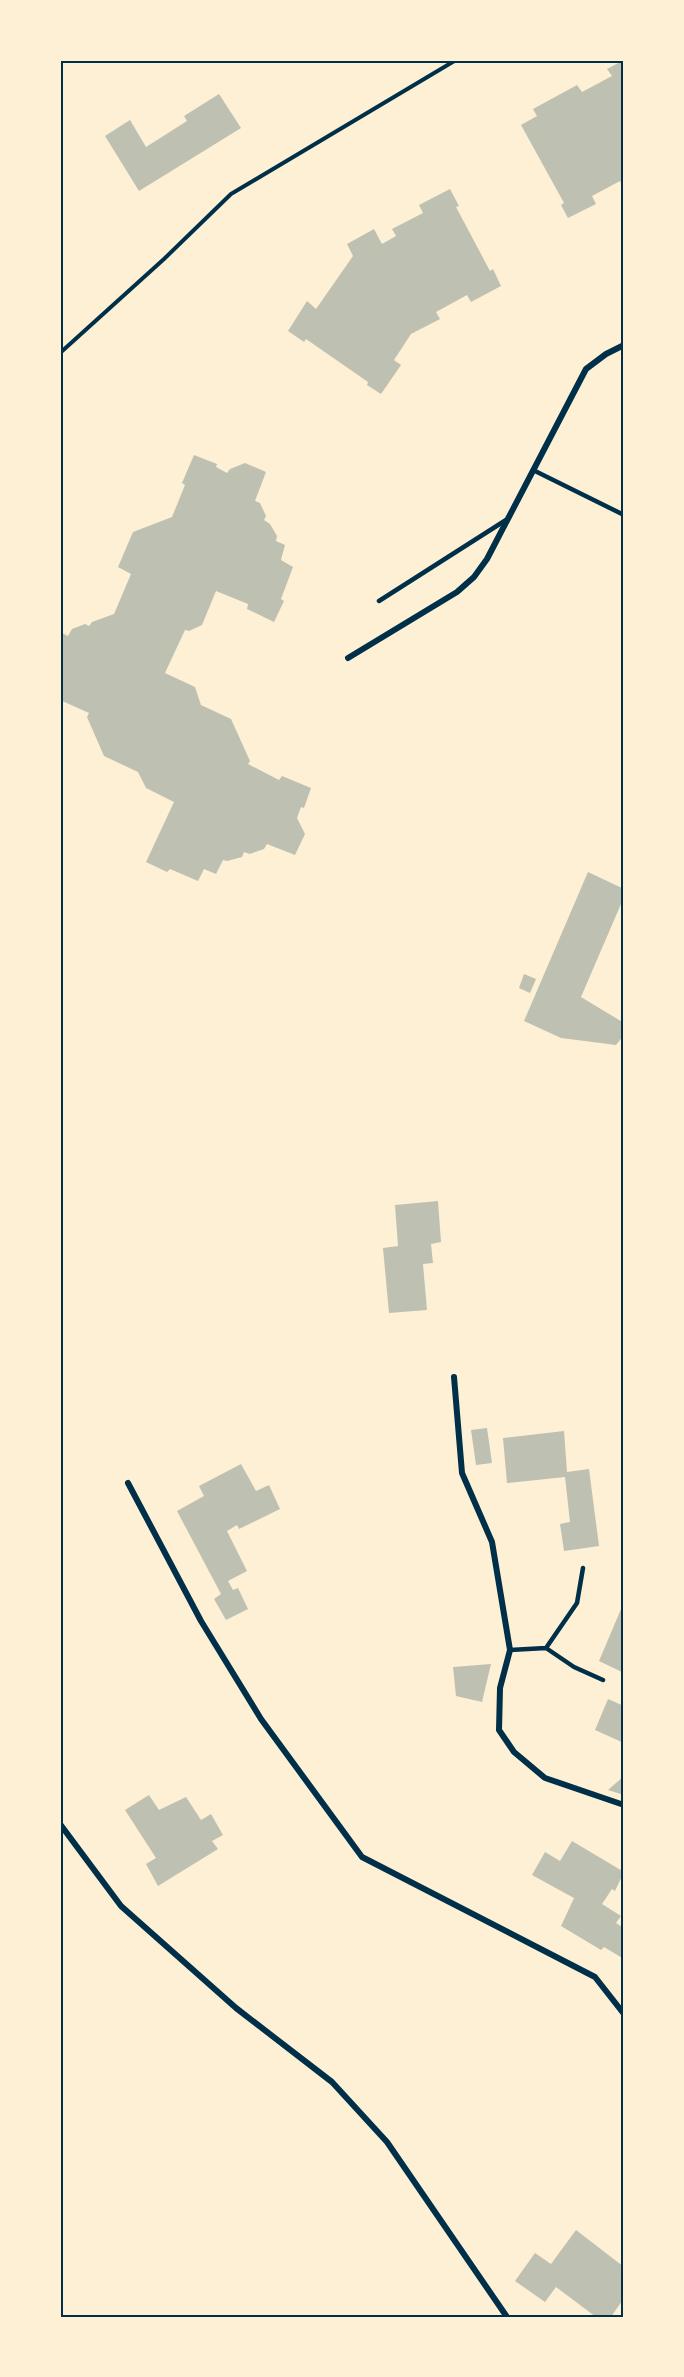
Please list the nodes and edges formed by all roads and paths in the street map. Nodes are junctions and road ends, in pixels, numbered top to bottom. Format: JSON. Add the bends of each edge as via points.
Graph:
{"nodes":[{"id":1,"x":456,"y":60,"type":"edge"},
{"id":2,"x":624,"y":345,"type":"edge"},
{"id":3,"x":60,"y":352,"type":"edge"},
{"id":4,"x":533,"y":470,"type":"junction"},
{"id":5,"x":624,"y":515,"type":"edge"},
{"id":6,"x":507,"y":520,"type":"junction"},
{"id":7,"x":379,"y":601,"type":"dead end"},
{"id":8,"x":348,"y":658,"type":"dead end"},
{"id":9,"x":454,"y":1377,"type":"dead end"},
{"id":10,"x":128,"y":1483,"type":"dead end"},
{"id":11,"x":583,"y":1568,"type":"dead end"},
{"id":12,"x":546,"y":1648,"type":"junction"},
{"id":13,"x":510,"y":1650,"type":"junction"},
{"id":14,"x":603,"y":1680,"type":"dead end"},
{"id":15,"x":624,"y":1805,"type":"edge"},
{"id":16,"x":60,"y":1824,"type":"edge"},
{"id":17,"x":624,"y":2014,"type":"edge"},
{"id":18,"x":507,"y":2317,"type":"edge"}],
"edges":[{"from":1,"to":3,"type":"path","via":[[231,194]]},
{"from":2,"to":4,"type":"street","via":[[586,369]]},
{"from":4,"to":5,"type":"lane"},
{"from":4,"to":6,"type":"street"},
{"from":6,"to":7,"type":"lane"},
{"from":6,"to":8,"type":"street","via":[[487,559],[457,592]]},
{"from":9,"to":13,"type":"street","via":[[462,1473],[492,1542]]},
{"from":10,"to":17,"type":"street","via":[[201,1621],[261,1719],[362,1857],[595,1977]]},
{"from":11,"to":12,"type":"lane","via":[[577,1603]]},
{"from":12,"to":13,"type":"lane"},
{"from":12,"to":14,"type":"lane"},
{"from":13,"to":15,"type":"street","via":[[500,1688],[499,1730],[514,1752],[545,1778]]},
{"from":16,"to":18,"type":"street","via":[[121,1906],[236,2008],[332,2082],[387,2142]]}]}
